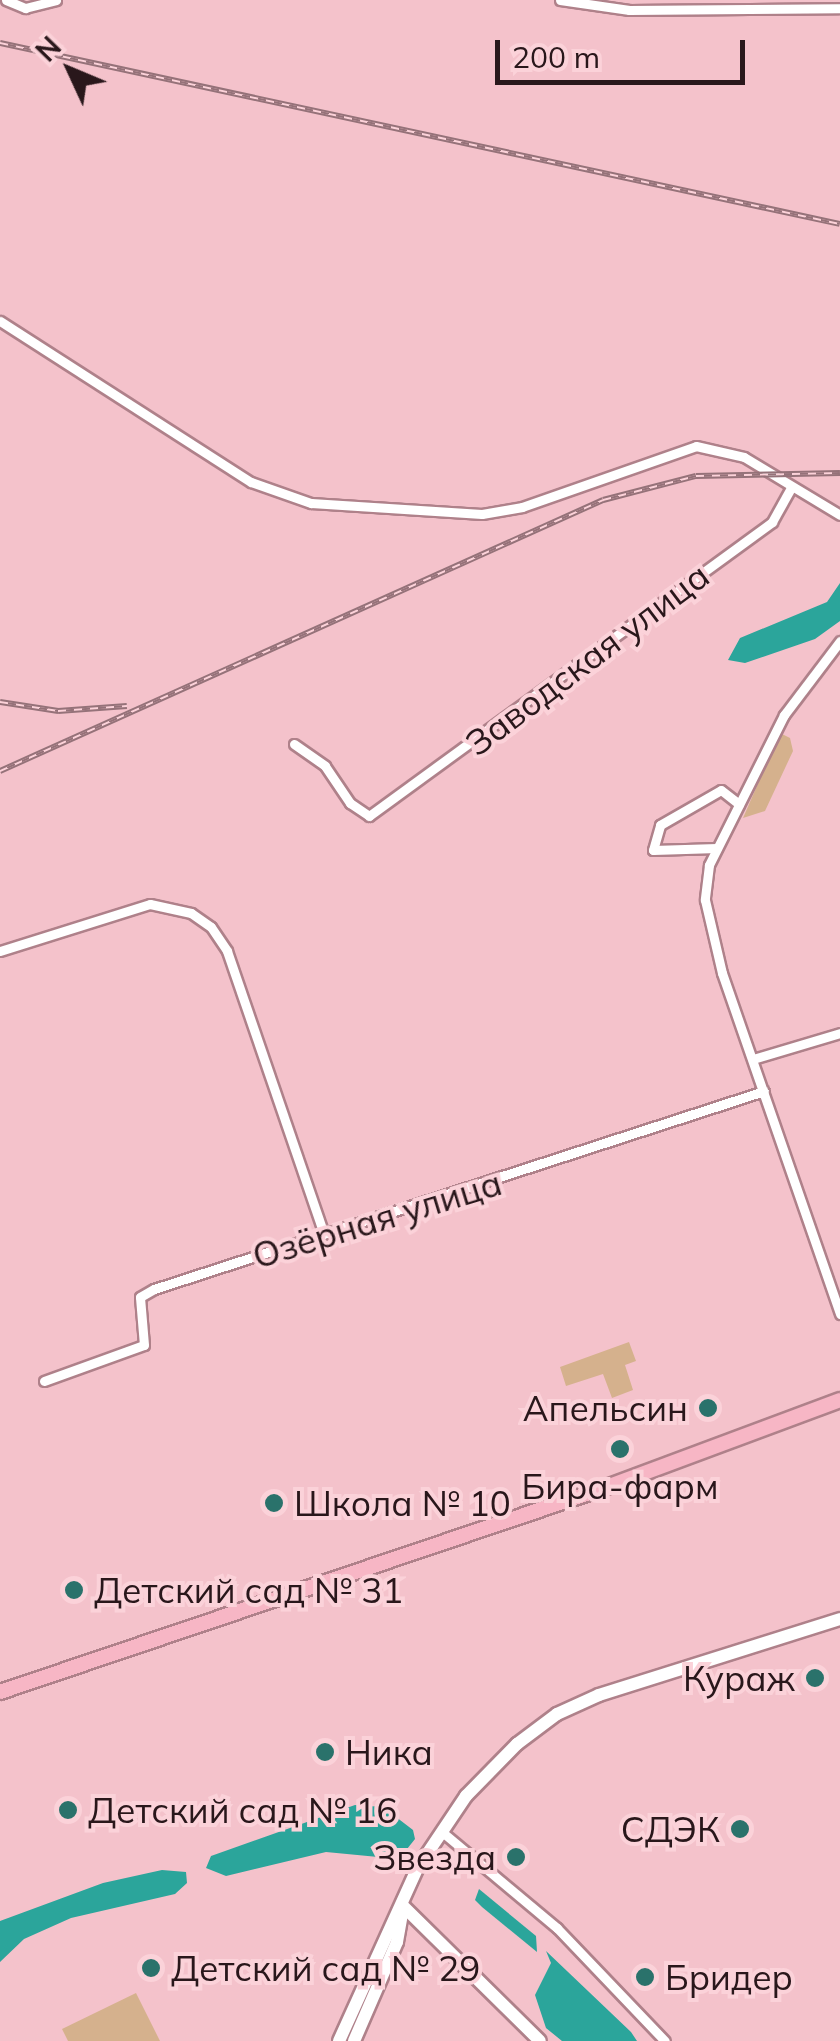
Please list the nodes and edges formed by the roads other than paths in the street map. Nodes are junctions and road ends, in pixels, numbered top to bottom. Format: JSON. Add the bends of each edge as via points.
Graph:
{"nodes":[{"id":1,"x":6,"y":0,"type":"edge"},
{"id":2,"x":56,"y":0,"type":"edge"},
{"id":3,"x":560,"y":0,"type":"edge"},
{"id":4,"x":840,"y":8,"type":"edge"},
{"id":5,"x":0,"y":321,"type":"edge"},
{"id":6,"x":791,"y":488,"type":"junction"},
{"id":7,"x":840,"y":515,"type":"edge"},
{"id":8,"x":840,"y":641,"type":"edge"},
{"id":9,"x":294,"y":744,"type":"dead end"},
{"id":10,"x":739,"y":804,"type":"junction"},
{"id":11,"x":717,"y":848,"type":"junction"},
{"id":12,"x":0,"y":952,"type":"edge"},
{"id":13,"x":840,"y":1034,"type":"edge"},
{"id":14,"x":753,"y":1059,"type":"junction"},
{"id":15,"x":764,"y":1091,"type":"junction"},
{"id":16,"x":324,"y":1234,"type":"junction"},
{"id":17,"x":840,"y":1314,"type":"edge"},
{"id":18,"x":44,"y":1381,"type":"dead end"},
{"id":19,"x":840,"y":1400,"type":"edge"},
{"id":20,"x":840,"y":1619,"type":"edge"},
{"id":21,"x":0,"y":1692,"type":"edge"},
{"id":22,"x":440,"y":1831,"type":"junction"},
{"id":23,"x":403,"y":1906,"type":"junction"},
{"id":24,"x":339,"y":2041,"type":"edge"},
{"id":25,"x":354,"y":2041,"type":"edge"},
{"id":26,"x":540,"y":2041,"type":"edge"},
{"id":27,"x":665,"y":2041,"type":"edge"}],
"edges":[{"from":1,"to":2,"type":"street","via":[[25,8]]},
{"from":3,"to":4,"type":"street","via":[[629,10]]},
{"from":5,"to":6,"type":"street","via":[[251,482],[311,503],[482,514],[522,507],[696,446],[744,457]]},
{"from":6,"to":7,"type":"street"},
{"from":6,"to":9,"type":"street","name":"Заводская улица","via":[[772,522],[370,816],[350,803],[325,766]]},
{"from":8,"to":10,"type":"street","via":[[784,715]]},
{"from":10,"to":11,"type":"street"},
{"from":10,"to":11,"type":"street","via":[[721,790],[660,825],[653,850]]},
{"from":11,"to":14,"type":"street","via":[[705,900],[710,936]]},
{"from":12,"to":16,"type":"street","via":[[150,904],[192,913],[211,927],[233,966]]},
{"from":13,"to":14,"type":"street"},
{"from":14,"to":15,"type":"street"},
{"from":15,"to":16,"type":"street","name":"Озёрная улица"},
{"from":15,"to":17,"type":"street"},
{"from":16,"to":18,"type":"street","name":"Озёрная улица","via":[[146,1292],[140,1297],[144,1345]]},
{"from":19,"to":21,"type":"main road","via":[[601,1489]]},
{"from":20,"to":22,"type":"main road","via":[[557,1714],[498,1763]]},
{"from":22,"to":23,"type":"main road"},
{"from":22,"to":27,"type":"street","via":[[557,1928]]},
{"from":23,"to":24,"type":"main road"},
{"from":23,"to":25,"type":"main road","via":[[398,1942]]},
{"from":23,"to":26,"type":"main road"}]}
